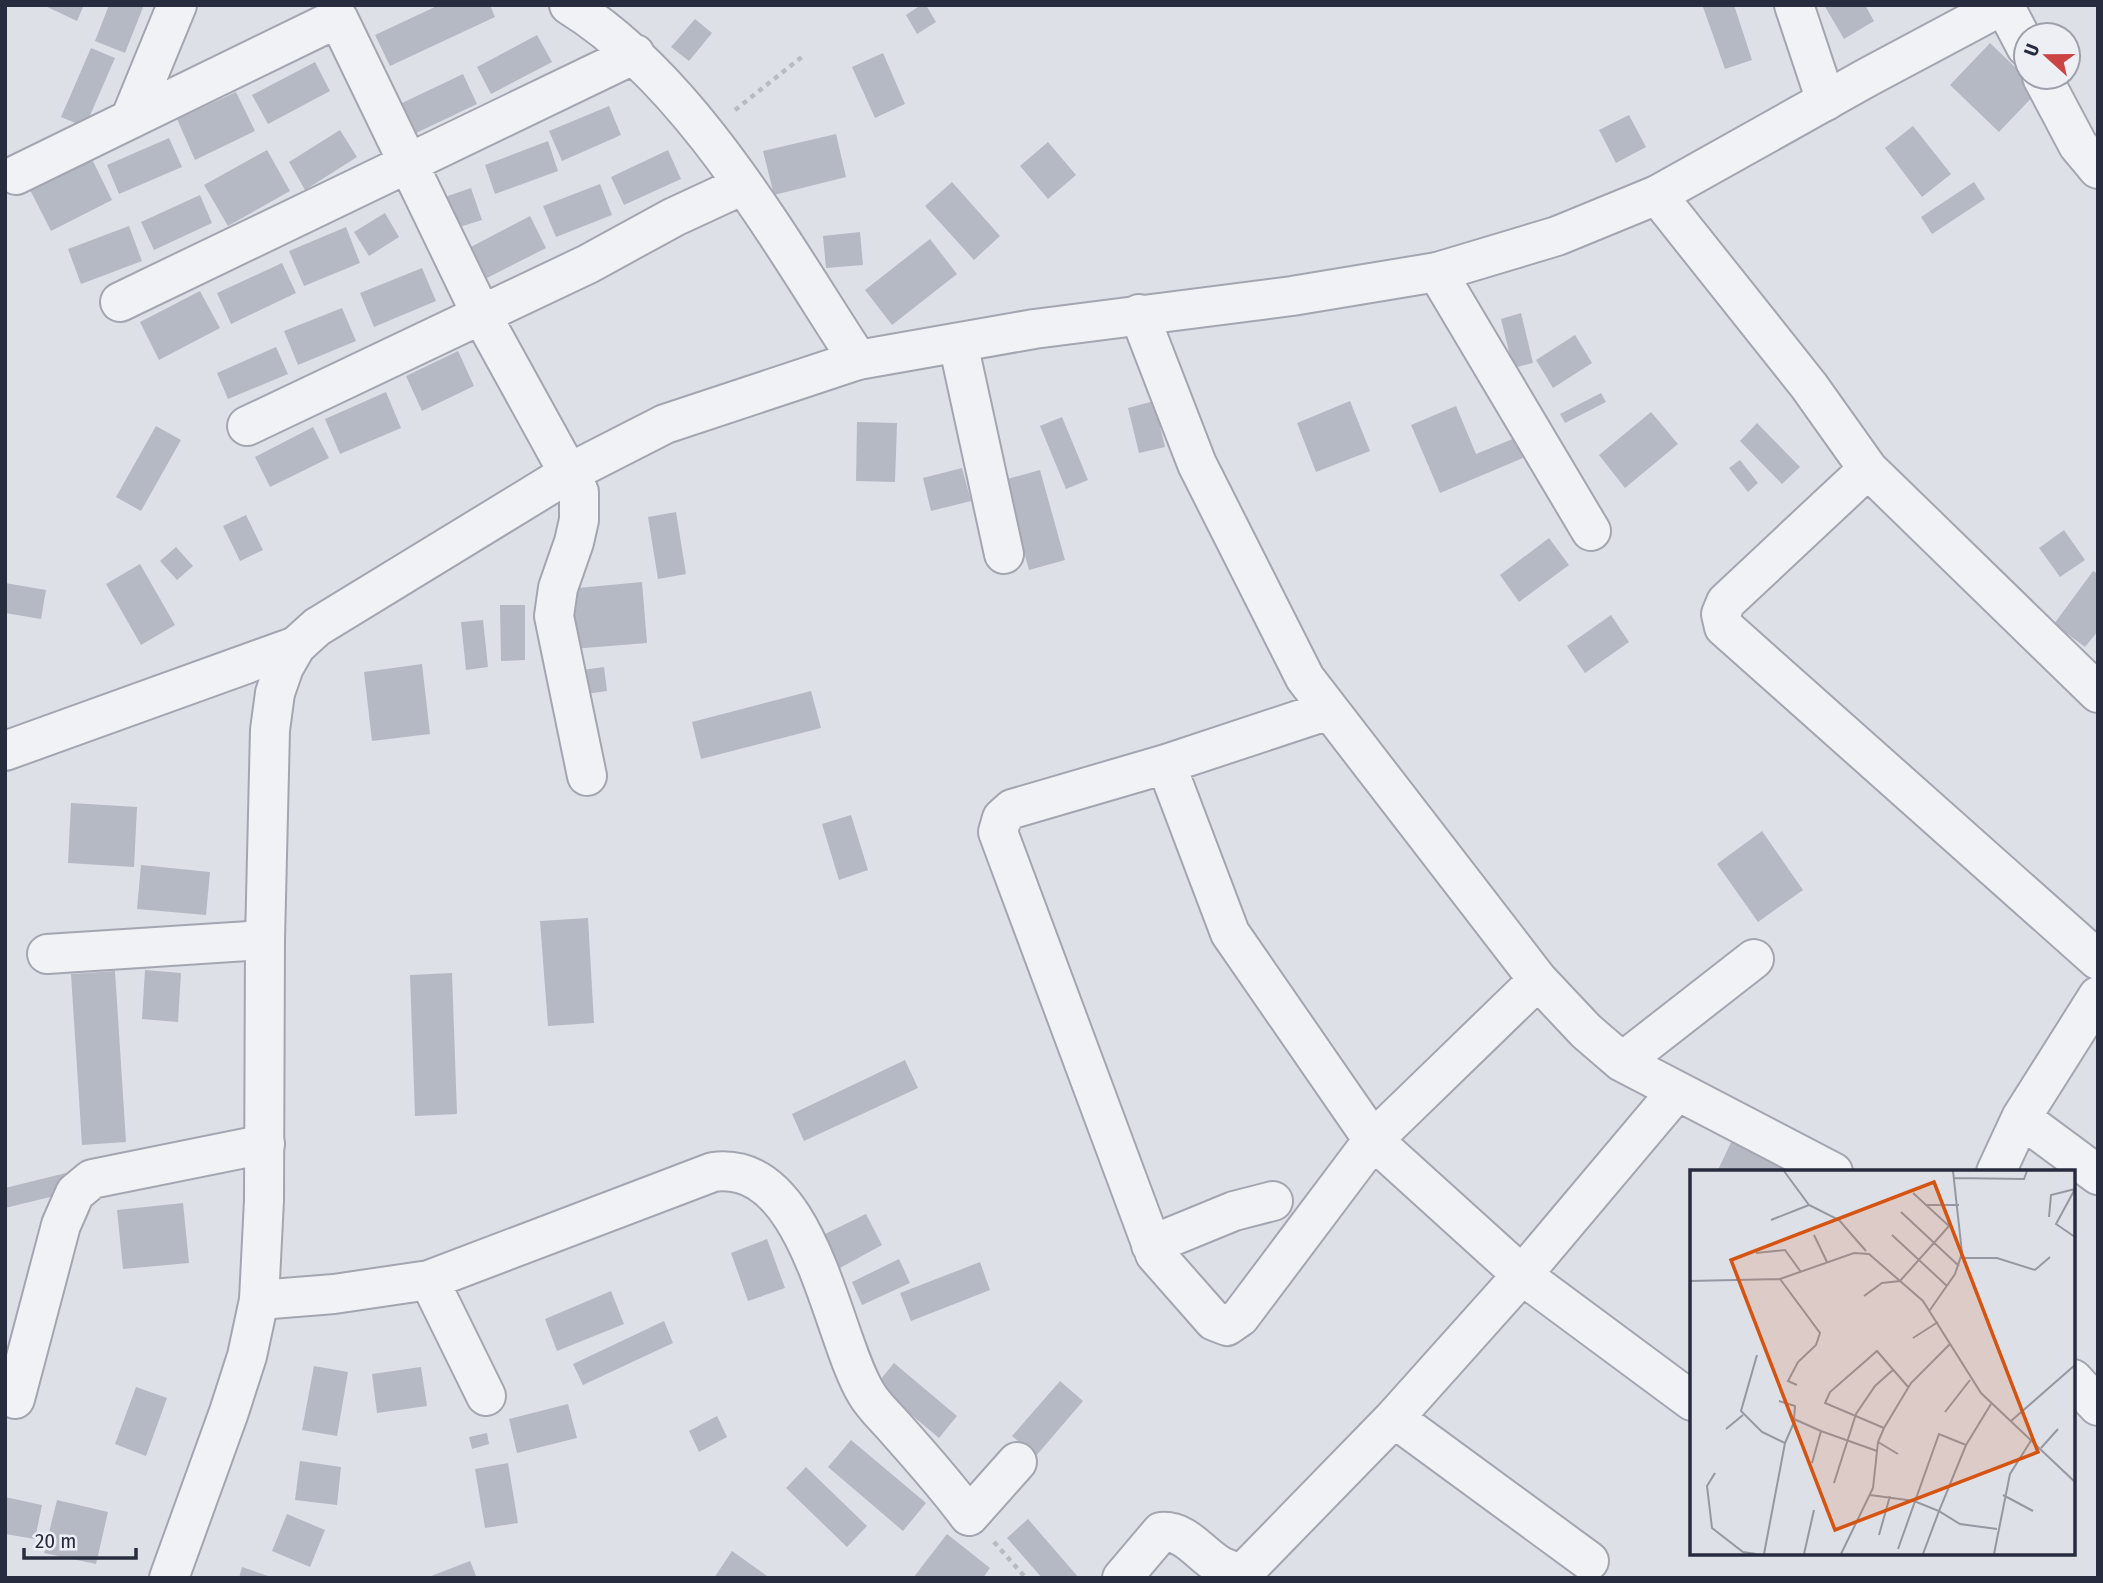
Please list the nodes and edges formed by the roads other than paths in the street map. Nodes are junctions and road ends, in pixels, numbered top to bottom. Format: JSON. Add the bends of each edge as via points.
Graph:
{"nodes":[{"id":1,"x":177,"y":5,"type":"edge"},
{"id":2,"x":1794,"y":5,"type":"edge"},
{"id":3,"x":2003,"y":5,"type":"edge"},
{"id":4,"x":580,"y":8,"type":"edge"},
{"id":5,"x":349,"y":12,"type":"edge"},
{"id":6,"x":2012,"y":21,"type":"edge"},
{"id":7,"x":635,"y":54,"type":"junction"},
{"id":8,"x":2049,"y":91,"type":"edge"},
{"id":9,"x":1826,"y":101,"type":"junction"},
{"id":10,"x":131,"y":117,"type":"junction"},
{"id":11,"x":408,"y":165,"type":"junction"},
{"id":12,"x":2098,"y":169,"type":"edge"},
{"id":13,"x":16,"y":174,"type":"dead end"},
{"id":14,"x":743,"y":185,"type":"junction"},
{"id":15,"x":1657,"y":195,"type":"junction"},
{"id":16,"x":1437,"y":272,"type":"junction"},
{"id":17,"x":120,"y":302,"type":"dead end"},
{"id":18,"x":481,"y":314,"type":"junction"},
{"id":19,"x":1139,"y":314,"type":"junction"},
{"id":20,"x":958,"y":343,"type":"junction"},
{"id":21,"x":858,"y":360,"type":"junction"},
{"id":22,"x":247,"y":426,"type":"dead end"},
{"id":23,"x":1868,"y":469,"type":"junction"},
{"id":24,"x":569,"y":473,"type":"junction"},
{"id":25,"x":1591,"y":531,"type":"dead end"},
{"id":26,"x":1004,"y":554,"type":"dead end"},
{"id":27,"x":296,"y":646,"type":"junction"},
{"id":28,"x":2098,"y":693,"type":"edge"},
{"id":29,"x":1329,"y":710,"type":"junction"},
{"id":30,"x":5,"y":751,"type":"edge"},
{"id":31,"x":1166,"y":764,"type":"junction"},
{"id":32,"x":587,"y":776,"type":"dead end"},
{"id":33,"x":265,"y":940,"type":"junction"},
{"id":34,"x":47,"y":954,"type":"dead end"},
{"id":35,"x":1754,"y":958,"type":"dead end"},
{"id":36,"x":2098,"y":960,"type":"edge"},
{"id":37,"x":1538,"y":979,"type":"junction"},
{"id":38,"x":2098,"y":996,"type":"edge"},
{"id":39,"x":1622,"y":1062,"type":"junction"},
{"id":40,"x":1677,"y":1091,"type":"junction"},
{"id":41,"x":2021,"y":1118,"type":"junction"},
{"id":42,"x":1373,"y":1140,"type":"junction"},
{"id":43,"x":265,"y":1144,"type":"junction"},
{"id":44,"x":1829,"y":1170,"type":"edge"},
{"id":45,"x":1997,"y":1170,"type":"edge"},
{"id":46,"x":2098,"y":1175,"type":"edge"},
{"id":47,"x":1273,"y":1200,"type":"dead end"},
{"id":48,"x":1151,"y":1245,"type":"junction"},
{"id":49,"x":1522,"y":1275,"type":"junction"},
{"id":50,"x":429,"y":1280,"type":"junction"},
{"id":51,"x":259,"y":1300,"type":"junction"},
{"id":52,"x":2075,"y":1381,"type":"edge"},
{"id":53,"x":486,"y":1396,"type":"dead end"},
{"id":54,"x":15,"y":1399,"type":"dead end"},
{"id":55,"x":1690,"y":1400,"type":"edge"},
{"id":56,"x":2098,"y":1406,"type":"edge"},
{"id":57,"x":1394,"y":1419,"type":"junction"},
{"id":58,"x":1017,"y":1462,"type":"dead end"},
{"id":59,"x":1589,"y":1561,"type":"dead end"},
{"id":60,"x":1257,"y":1571,"type":"edge"},
{"id":61,"x":169,"y":1578,"type":"edge"},
{"id":62,"x":1122,"y":1578,"type":"edge"}],
"edges":[{"from":1,"to":10,"type":"street"},
{"from":2,"to":9,"type":"street"},
{"from":3,"to":6,"type":"street"},
{"from":3,"to":9,"type":"street"},
{"from":4,"to":7,"type":"street"},
{"from":5,"to":10,"type":"street"},
{"from":5,"to":11,"type":"street"},
{"from":7,"to":11,"type":"street"},
{"from":7,"to":14,"type":"street","via":[[676,98]]},
{"from":8,"to":12,"type":"street","via":[[2078,145]]},
{"from":9,"to":15,"type":"street"},
{"from":10,"to":13,"type":"street"},
{"from":11,"to":17,"type":"street"},
{"from":11,"to":18,"type":"street"},
{"from":14,"to":18,"type":"street"},
{"from":14,"to":21,"type":"street"},
{"from":15,"to":16,"type":"street","via":[[1557,236]]},
{"from":15,"to":23,"type":"street","via":[[1809,386]]},
{"from":16,"to":19,"type":"street","via":[[1292,296]]},
{"from":16,"to":25,"type":"street"},
{"from":18,"to":22,"type":"street"},
{"from":18,"to":24,"type":"street"},
{"from":19,"to":20,"type":"street"},
{"from":19,"to":29,"type":"street","via":[[1197,464],[1305,678]]},
{"from":20,"to":21,"type":"street"},
{"from":20,"to":26,"type":"street"},
{"from":21,"to":24,"type":"street","via":[[665,424]]},
{"from":23,"to":28,"type":"street"},
{"from":23,"to":36,"type":"street","via":[[1726,601],[1721,614],[1724,627]]},
{"from":24,"to":27,"type":"street","via":[[340,612]]},
{"from":24,"to":32,"type":"street","via":[[579,492],[579,520],[554,616]]},
{"from":27,"to":30,"type":"street"},
{"from":27,"to":33,"type":"street","via":[[275,693],[270,730]]},
{"from":29,"to":31,"type":"street"},
{"from":29,"to":37,"type":"street"},
{"from":31,"to":42,"type":"street","via":[[1230,933]]},
{"from":31,"to":48,"type":"street","via":[[1012,809],[1002,818],[998,832]]},
{"from":33,"to":34,"type":"street"},
{"from":33,"to":43,"type":"street"},
{"from":35,"to":39,"type":"street"},
{"from":37,"to":39,"type":"street"},
{"from":37,"to":42,"type":"street"},
{"from":38,"to":41,"type":"street"},
{"from":39,"to":40,"type":"street"},
{"from":40,"to":44,"type":"street"},
{"from":40,"to":49,"type":"street"},
{"from":41,"to":45,"type":"street"},
{"from":41,"to":46,"type":"street"},
{"from":42,"to":48,"type":"street","via":[[1240,1317],[1227,1326],[1214,1321]]},
{"from":42,"to":49,"type":"street"},
{"from":43,"to":51,"type":"street"},
{"from":43,"to":54,"type":"street","via":[[92,1180],[75,1193],[61,1225]]},
{"from":47,"to":48,"type":"street"},
{"from":49,"to":55,"type":"street"},
{"from":49,"to":57,"type":"street"},
{"from":50,"to":51,"type":"street"},
{"from":50,"to":53,"type":"street"},
{"from":50,"to":58,"type":"street","via":[[713,1172],[741,1174],[767,1188],[799,1224],[866,1395],[969,1516]]},
{"from":51,"to":61,"type":"street","via":[[229,1412]]},
{"from":52,"to":56,"type":"street"},
{"from":57,"to":59,"type":"street"},
{"from":57,"to":60,"type":"street"},
{"from":60,"to":62,"type":"street","via":[[1233,1573],[1169,1531],[1161,1532]]}]}
